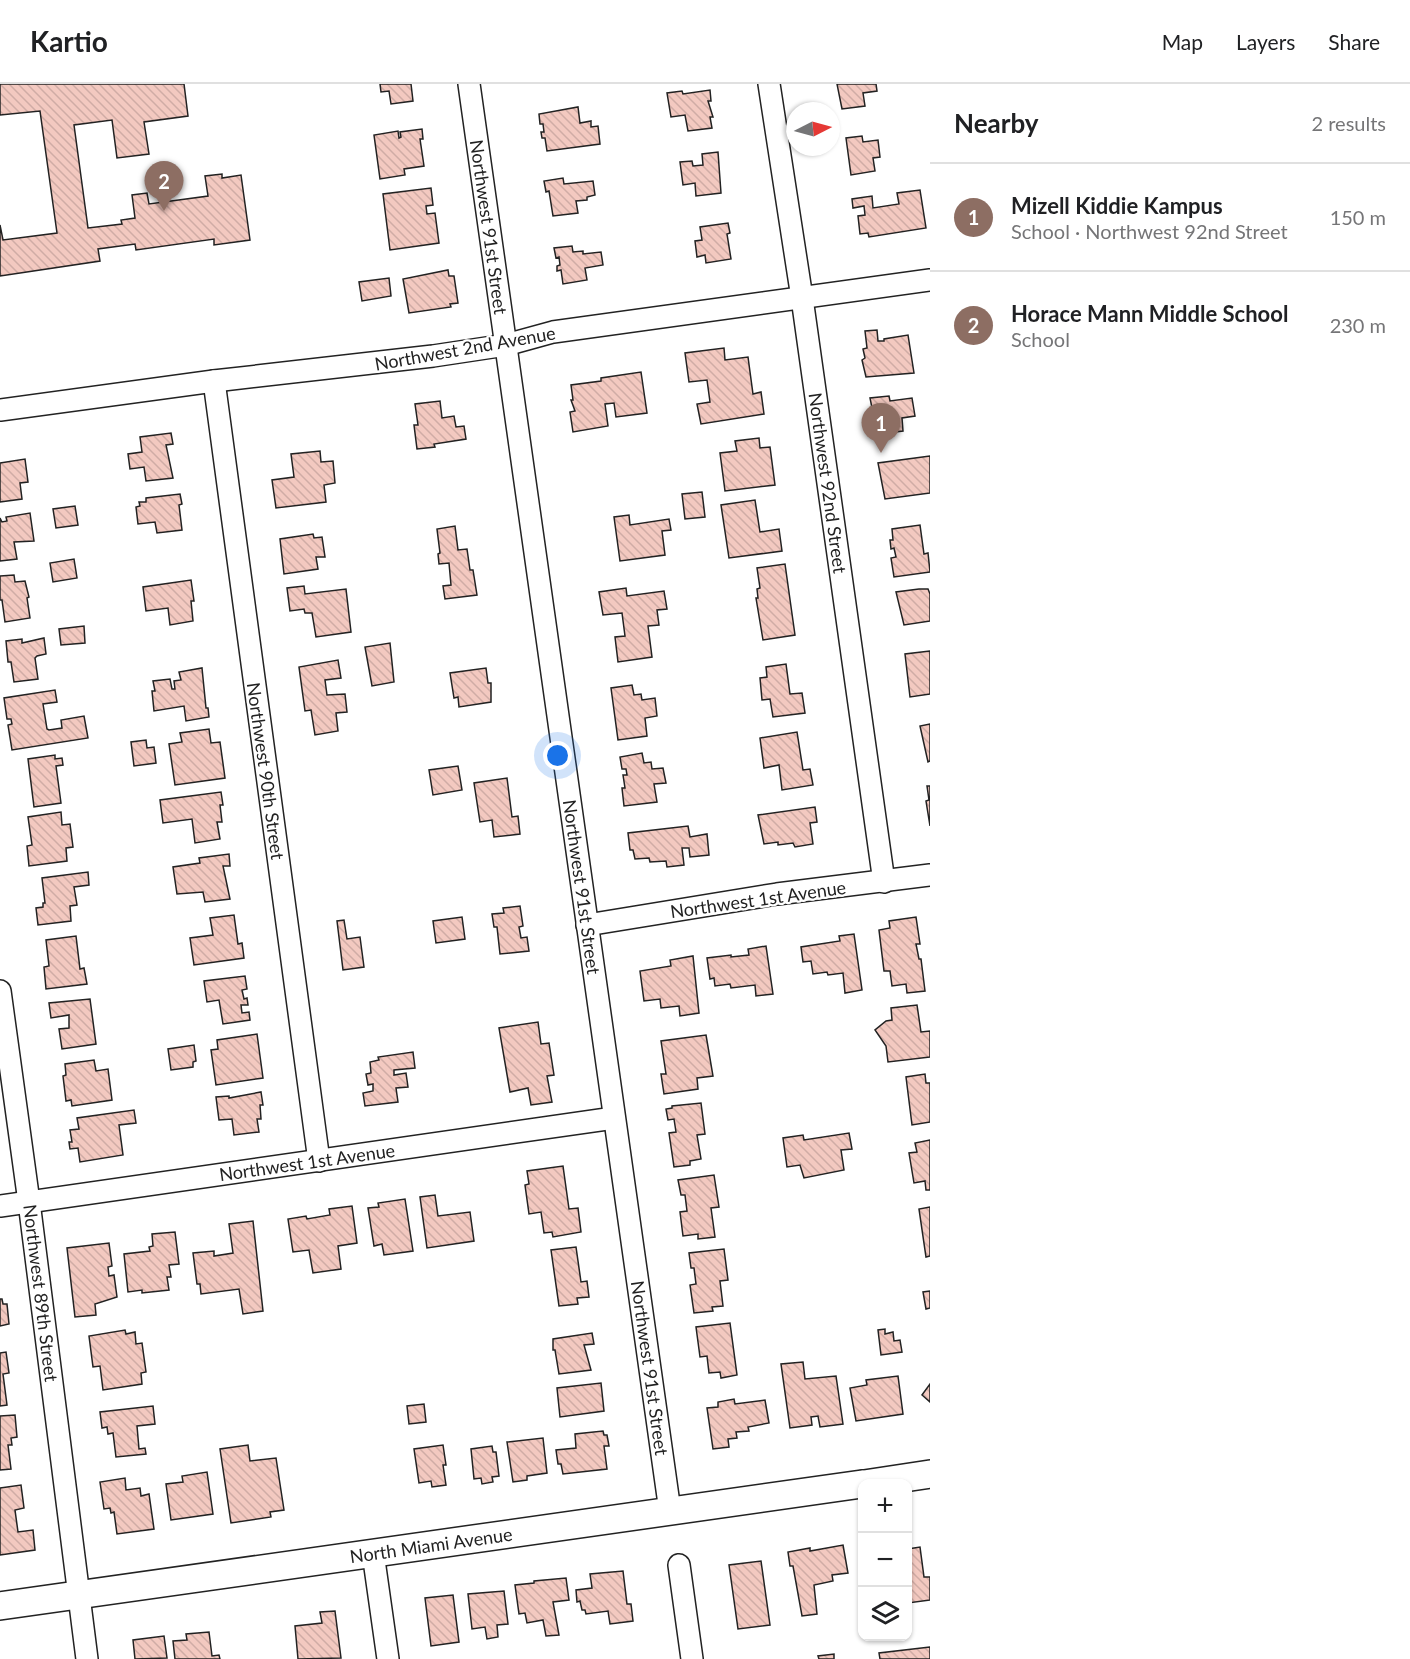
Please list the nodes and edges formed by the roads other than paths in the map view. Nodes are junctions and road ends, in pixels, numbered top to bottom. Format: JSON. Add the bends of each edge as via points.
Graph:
{"nodes":[{"id":1,"x":469,"y":84,"type":"edge"},
{"id":2,"x":769,"y":84,"type":"edge"},
{"id":3,"x":930,"y":280,"type":"edge"},
{"id":4,"x":802,"y":298,"type":"junction"},
{"id":5,"x":506,"y":345,"type":"junction"},
{"id":6,"x":213,"y":381,"type":"junction"},
{"id":7,"x":0,"y":411,"type":"edge"},
{"id":8,"x":930,"y":875,"type":"edge"},
{"id":9,"x":884,"y":882,"type":"junction"},
{"id":10,"x":587,"y":925,"type":"junction"},
{"id":11,"x":0,"y":991,"type":"edge"},
{"id":12,"x":614,"y":1118,"type":"junction"},
{"id":13,"x":319,"y":1161,"type":"junction"},
{"id":14,"x":29,"y":1202,"type":"junction"},
{"id":15,"x":0,"y":1206,"type":"edge"},
{"id":16,"x":930,"y":1474,"type":"edge"},
{"id":17,"x":896,"y":1479,"type":"edge"},
{"id":18,"x":858,"y":1485,"type":"edge"},
{"id":19,"x":670,"y":1511,"type":"junction"},
{"id":20,"x":373,"y":1553,"type":"junction"},
{"id":21,"x":679,"y":1565,"type":"dead end"},
{"id":22,"x":79,"y":1595,"type":"junction"},
{"id":23,"x":0,"y":1606,"type":"edge"},
{"id":24,"x":87,"y":1659,"type":"edge"},
{"id":25,"x":388,"y":1659,"type":"edge"},
{"id":26,"x":692,"y":1659,"type":"edge"}],
"edges":[{"from":1,"to":5,"type":"street","name":"Northwest 91st Street"},
{"from":2,"to":4,"type":"street","name":"Northwest 92nd Street"},
{"from":3,"to":4,"type":"street","name":"Northwest 2nd Avenue"},
{"from":4,"to":5,"type":"street","name":"Northwest 2nd Avenue","via":[[553,332]]},
{"from":4,"to":9,"type":"street","name":"Northwest 92nd Street"},
{"from":5,"to":6,"type":"street","name":"Northwest 2nd Avenue"},
{"from":5,"to":10,"type":"street","name":"Northwest 91st Street"},
{"from":6,"to":7,"type":"street","name":"Northwest 2nd Avenue"},
{"from":6,"to":13,"type":"street","name":"Northwest 90th Street"},
{"from":8,"to":9,"type":"street","name":"Northwest 1st Avenue"},
{"from":9,"to":10,"type":"street","name":"Northwest 1st Avenue","via":[[777,894]]},
{"from":10,"to":12,"type":"street","name":"Northwest 91st Street"},
{"from":11,"to":14,"type":"street","name":"Northwest 89th Street"},
{"from":12,"to":13,"type":"street","name":"Northwest 1st Avenue"},
{"from":12,"to":19,"type":"street","name":"Northwest 91st Street"},
{"from":13,"to":14,"type":"street","name":"Northwest 1st Avenue"},
{"from":14,"to":15,"type":"street","name":"Northwest 1st Avenue"},
{"from":14,"to":22,"type":"street","name":"Northwest 89th Street"},
{"from":16,"to":17,"type":"main road","name":"North Miami Avenue"},
{"from":18,"to":19,"type":"main road","name":"North Miami Avenue"},
{"from":19,"to":20,"type":"main road","name":"North Miami Avenue"},
{"from":20,"to":22,"type":"main road","name":"North Miami Avenue"},
{"from":20,"to":25,"type":"street"},
{"from":21,"to":26,"type":"street"},
{"from":22,"to":23,"type":"main road","name":"North Miami Avenue"},
{"from":22,"to":24,"type":"street","name":"Northwest 89th Street"}]}
